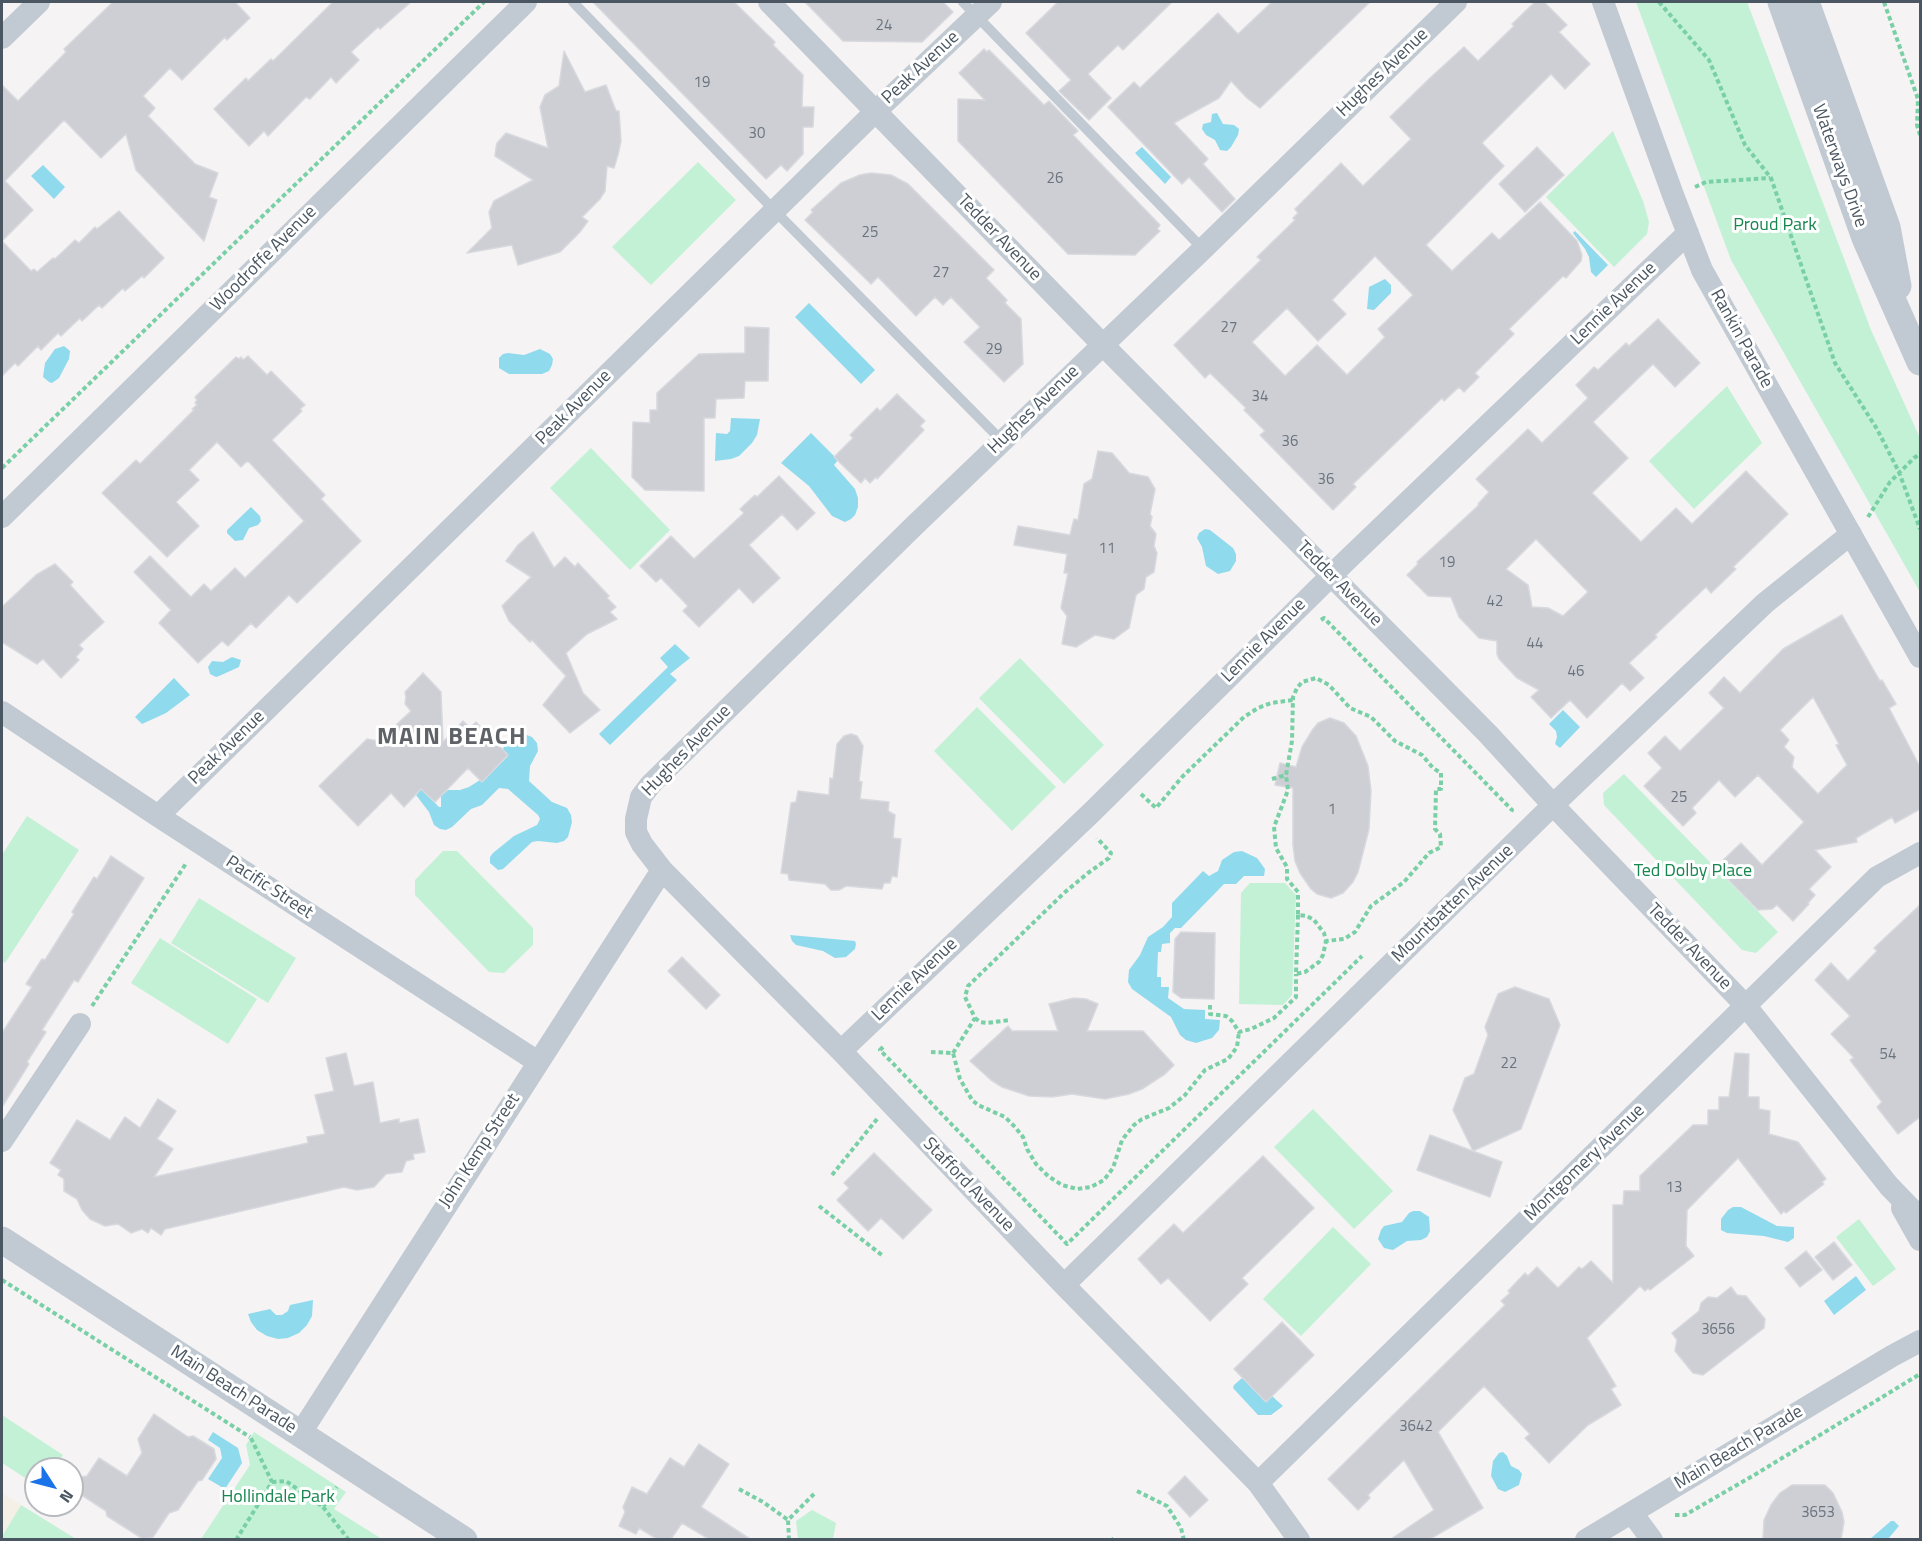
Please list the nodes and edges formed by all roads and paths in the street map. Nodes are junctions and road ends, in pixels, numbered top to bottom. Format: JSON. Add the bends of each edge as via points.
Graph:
{"nodes":[{"id":1,"x":39,"y":2,"type":"edge"},
{"id":2,"x":484,"y":2,"type":"edge"},
{"id":3,"x":526,"y":2,"type":"edge"},
{"id":4,"x":573,"y":2,"type":"edge"},
{"id":5,"x":769,"y":2,"type":"edge"},
{"id":6,"x":1456,"y":2,"type":"edge"},
{"id":7,"x":1603,"y":2,"type":"edge"},
{"id":8,"x":1659,"y":2,"type":"edge"},
{"id":9,"x":1781,"y":2,"type":"edge"},
{"id":10,"x":1806,"y":2,"type":"edge"},
{"id":11,"x":1884,"y":2,"type":"edge"},
{"id":12,"x":977,"y":6,"type":"edge"},
{"id":13,"x":2,"y":38,"type":"edge"},
{"id":14,"x":876,"y":111,"type":"junction"},
{"id":15,"x":1920,"y":135,"type":"edge"},
{"id":16,"x":1771,"y":178,"type":"junction"},
{"id":17,"x":1672,"y":195,"type":"junction"},
{"id":18,"x":775,"y":211,"type":"junction"},
{"id":19,"x":1688,"y":233,"type":"junction"},
{"id":20,"x":1203,"y":249,"type":"junction"},
{"id":21,"x":1905,"y":329,"type":"junction"},
{"id":22,"x":1103,"y":345,"type":"junction"},
{"id":23,"x":1920,"y":362,"type":"edge"},
{"id":24,"x":1002,"y":441,"type":"junction"},
{"id":25,"x":1920,"y":454,"type":"edge"},
{"id":26,"x":2,"y":468,"type":"edge"},
{"id":27,"x":1899,"y":472,"type":"junction"},
{"id":28,"x":2,"y":517,"type":"edge"},
{"id":29,"x":1920,"y":529,"type":"edge"},
{"id":30,"x":1851,"y":534,"type":"junction"},
{"id":31,"x":1330,"y":576,"type":"junction"},
{"id":32,"x":1316,"y":626,"type":"dead end"},
{"id":33,"x":1920,"y":657,"type":"edge"},
{"id":34,"x":1293,"y":700,"type":"junction"},
{"id":35,"x":2,"y":712,"type":"edge"},
{"id":36,"x":1286,"y":775,"type":"junction"},
{"id":37,"x":1272,"y":779,"type":"dead end"},
{"id":38,"x":1136,"y":800,"type":"dead end"},
{"id":39,"x":1553,"y":805,"type":"junction"},
{"id":40,"x":158,"y":816,"type":"junction"},
{"id":41,"x":1504,"y":818,"type":"dead end"},
{"id":42,"x":636,"y":832,"type":"joint"},
{"id":43,"x":1102,"y":833,"type":"dead end"},
{"id":44,"x":200,"y":843,"type":"junction"},
{"id":45,"x":1920,"y":853,"type":"edge"},
{"id":46,"x":662,"y":870,"type":"junction"},
{"id":47,"x":1298,"y":915,"type":"junction"},
{"id":48,"x":1326,"y":941,"type":"junction"},
{"id":49,"x":1367,"y":952,"type":"dead end"},
{"id":50,"x":1296,"y":974,"type":"junction"},
{"id":51,"x":1210,"y":1005,"type":"dead end"},
{"id":52,"x":1746,"y":1006,"type":"junction"},
{"id":53,"x":975,"y":1018,"type":"junction"},
{"id":54,"x":1010,"y":1020,"type":"dead end"},
{"id":55,"x":80,"y":1024,"type":"joint"},
{"id":56,"x":1239,"y":1032,"type":"junction"},
{"id":57,"x":888,"y":1041,"type":"dead end"},
{"id":58,"x":841,"y":1051,"type":"junction"},
{"id":59,"x":931,"y":1052,"type":"dead end"},
{"id":60,"x":954,"y":1053,"type":"junction"},
{"id":61,"x":538,"y":1062,"type":"junction"},
{"id":62,"x":890,"y":1103,"type":"junction"},
{"id":63,"x":2,"y":1141,"type":"edge"},
{"id":64,"x":832,"y":1175,"type":"dead end"},
{"id":65,"x":1889,"y":1186,"type":"junction"},
{"id":66,"x":819,"y":1206,"type":"dead end"},
{"id":67,"x":1920,"y":1218,"type":"edge"},
{"id":68,"x":2,"y":1240,"type":"edge"},
{"id":69,"x":1920,"y":1240,"type":"edge"},
{"id":70,"x":883,"y":1256,"type":"dead end"},
{"id":71,"x":2,"y":1280,"type":"edge"},
{"id":72,"x":1064,"y":1285,"type":"junction"},
{"id":73,"x":1920,"y":1329,"type":"edge"},
{"id":74,"x":1920,"y":1341,"type":"edge"},
{"id":75,"x":1892,"y":1356,"type":"junction"},
{"id":76,"x":1920,"y":1374,"type":"edge"},
{"id":77,"x":265,"y":1412,"type":"junction"},
{"id":78,"x":300,"y":1434,"type":"junction"},
{"id":79,"x":250,"y":1437,"type":"junction"},
{"id":80,"x":272,"y":1482,"type":"junction"},
{"id":81,"x":1258,"y":1483,"type":"junction"},
{"id":82,"x":337,"y":1487,"type":"dead end"},
{"id":83,"x":739,"y":1489,"type":"dead end"},
{"id":84,"x":1137,"y":1491,"type":"dead end"},
{"id":85,"x":814,"y":1494,"type":"dead end"},
{"id":86,"x":323,"y":1507,"type":"junction"},
{"id":87,"x":1632,"y":1513,"type":"junction"},
{"id":88,"x":1675,"y":1515,"type":"dead end"},
{"id":89,"x":788,"y":1520,"type":"junction"},
{"id":90,"x":237,"y":1539,"type":"edge"},
{"id":91,"x":349,"y":1539,"type":"edge"},
{"id":92,"x":464,"y":1539,"type":"edge"},
{"id":93,"x":789,"y":1539,"type":"edge"},
{"id":94,"x":1184,"y":1539,"type":"edge"},
{"id":95,"x":1299,"y":1539,"type":"edge"},
{"id":96,"x":1586,"y":1539,"type":"edge"},
{"id":97,"x":1652,"y":1539,"type":"edge"}],
"edges":[{"from":1,"to":13,"type":"street"},
{"from":2,"to":26,"type":"path"},
{"from":3,"to":28,"type":"street","name":"Woodroffe Avenue"},
{"from":4,"to":18,"type":"lane"},
{"from":5,"to":14,"type":"street","name":"Tedder Avenue"},
{"from":6,"to":20,"type":"street","name":"Hughes Avenue"},
{"from":7,"to":17,"type":"street","name":"Rankin Parade"},
{"from":8,"to":16,"type":"path","via":[[1709,60],[1745,145]]},
{"from":9,"to":21,"type":"street","name":"Waterways Drive","via":[[1865,238]]},
{"from":10,"to":21,"type":"street","name":"Waterways Drive","via":[[1887,227]]},
{"from":11,"to":15,"type":"path","via":[[1918,99]]},
{"from":12,"to":14,"type":"street","name":"Peak Avenue"},
{"from":12,"to":20,"type":"lane"},
{"from":14,"to":18,"type":"street","name":"Peak Avenue"},
{"from":14,"to":22,"type":"street","name":"Tedder Avenue"},
{"from":16,"to":17,"type":"path","via":[[1706,182]]},
{"from":16,"to":27,"type":"path","via":[[1835,363]]},
{"from":17,"to":19,"type":"street","name":"Rankin Parade"},
{"from":18,"to":24,"type":"lane"},
{"from":18,"to":40,"type":"street","name":"Peak Avenue"},
{"from":19,"to":30,"type":"street","name":"Rankin Parade","via":[[1702,270]]},
{"from":19,"to":31,"type":"street","name":"Lennie Avenue"},
{"from":20,"to":22,"type":"street","name":"Hughes Avenue"},
{"from":21,"to":23,"type":"street","name":"Waterways Drive"},
{"from":22,"to":24,"type":"street","name":"Hughes Avenue"},
{"from":22,"to":31,"type":"street","name":"Tedder Avenue"},
{"from":24,"to":42,"type":"street","name":"Hughes Avenue","via":[[651,784],[637,808]]},
{"from":25,"to":27,"type":"path"},
{"from":27,"to":29,"type":"path"},
{"from":27,"to":30,"type":"path"},
{"from":30,"to":33,"type":"street","name":"Rankin Parade"},
{"from":30,"to":39,"type":"street","name":"Mountbatten Avenue","via":[[1765,603]]},
{"from":31,"to":39,"type":"street","name":"Tedder Avenue"},
{"from":31,"to":58,"type":"street","name":"Lennie Avenue","via":[[1092,813]]},
{"from":32,"to":41,"type":"path","via":[[1324,618],[1512,810]]},
{"from":34,"to":36,"type":"path"},
{"from":34,"to":38,"type":"path","via":[[1271,703],[1244,717],[1156,807],[1142,793]]},
{"from":34,"to":48,"type":"path","via":[[1302,682],[1323,680],[1350,708],[1371,717],[1395,741],[1422,755],[1441,773],[1441,789],[1436,789],[1435,829],[1440,834],[1441,847],[1429,853],[1404,882],[1371,906],[1351,936]]},
{"from":35,"to":40,"type":"street","name":"Pacific Street"},
{"from":36,"to":37,"type":"path"},
{"from":36,"to":47,"type":"path","via":[[1288,790],[1274,827],[1276,848],[1287,867],[1287,879],[1298,892]]},
{"from":39,"to":52,"type":"street","name":"Tedder Avenue"},
{"from":39,"to":72,"type":"street","name":"Mountbatten Avenue"},
{"from":40,"to":44,"type":"street","name":"Pacific Street"},
{"from":42,"to":46,"type":"street","name":"Stafford Avenue"},
{"from":43,"to":53,"type":"path","via":[[1097,838],[1111,853],[1109,858],[1064,893],[968,986],[965,997]]},
{"from":44,"to":55,"type":"path"},
{"from":44,"to":61,"type":"street","name":"Pacific Street"},
{"from":45,"to":52,"type":"street","name":"Montgomery Avenue","via":[[1877,877]]},
{"from":46,"to":58,"type":"street","name":"Stafford Avenue"},
{"from":46,"to":61,"type":"street","name":"John Kemp Street"},
{"from":47,"to":48,"type":"path","via":[[1314,920]]},
{"from":47,"to":50,"type":"path"},
{"from":48,"to":50,"type":"path","via":[[1319,962]]},
{"from":49,"to":57,"type":"path","via":[[1067,1244],[880,1050]]},
{"from":50,"to":56,"type":"path","via":[[1296,997],[1274,1018]]},
{"from":51,"to":56,"type":"path","via":[[1210,1014],[1226,1016]]},
{"from":52,"to":65,"type":"street","name":"Tedder Avenue"},
{"from":52,"to":81,"type":"street","name":"Montgomery Avenue"},
{"from":53,"to":54,"type":"path","via":[[987,1023]]},
{"from":53,"to":60,"type":"path"},
{"from":55,"to":63,"type":"street"},
{"from":56,"to":60,"type":"path","via":[[1237,1047],[1228,1059],[1205,1070],[1169,1108],[1134,1125],[1122,1140],[1113,1168],[1104,1180],[1077,1189],[1048,1176],[1036,1164],[1015,1127],[1005,1117],[972,1100],[960,1079]]},
{"from":58,"to":62,"type":"street","name":"Stafford Avenue"},
{"from":59,"to":60,"type":"path"},
{"from":61,"to":78,"type":"street","name":"John Kemp Street"},
{"from":62,"to":64,"type":"path"},
{"from":62,"to":72,"type":"street","name":"Stafford Avenue"},
{"from":65,"to":67,"type":"street","name":"Tedder Avenue"},
{"from":65,"to":69,"type":"street","name":"Tedder Avenue"},
{"from":66,"to":70,"type":"path"},
{"from":68,"to":77,"type":"street","name":"Main Beach Parade"},
{"from":71,"to":79,"type":"path"},
{"from":72,"to":81,"type":"street","name":"Stafford Avenue"},
{"from":73,"to":75,"type":"street","name":"Main Beach Parade"},
{"from":74,"to":75,"type":"street","name":"Main Beach Parade"},
{"from":75,"to":87,"type":"street","name":"Main Beach Parade"},
{"from":76,"to":88,"type":"path","via":[[1685,1515]]},
{"from":77,"to":78,"type":"street","name":"Main Beach Parade"},
{"from":77,"to":79,"type":"path"},
{"from":78,"to":92,"type":"street","name":"Main Beach Parade"},
{"from":79,"to":80,"type":"path"},
{"from":80,"to":86,"type":"path","via":[[285,1481]]},
{"from":80,"to":90,"type":"path"},
{"from":81,"to":95,"type":"street","name":"Stafford Avenue"},
{"from":82,"to":86,"type":"path"},
{"from":83,"to":89,"type":"path"},
{"from":84,"to":94,"type":"path","via":[[1167,1506]]},
{"from":85,"to":89,"type":"path"},
{"from":86,"to":91,"type":"path"},
{"from":87,"to":96,"type":"street","name":"Main Beach Parade"},
{"from":87,"to":97,"type":"street"},
{"from":89,"to":93,"type":"path"}]}
